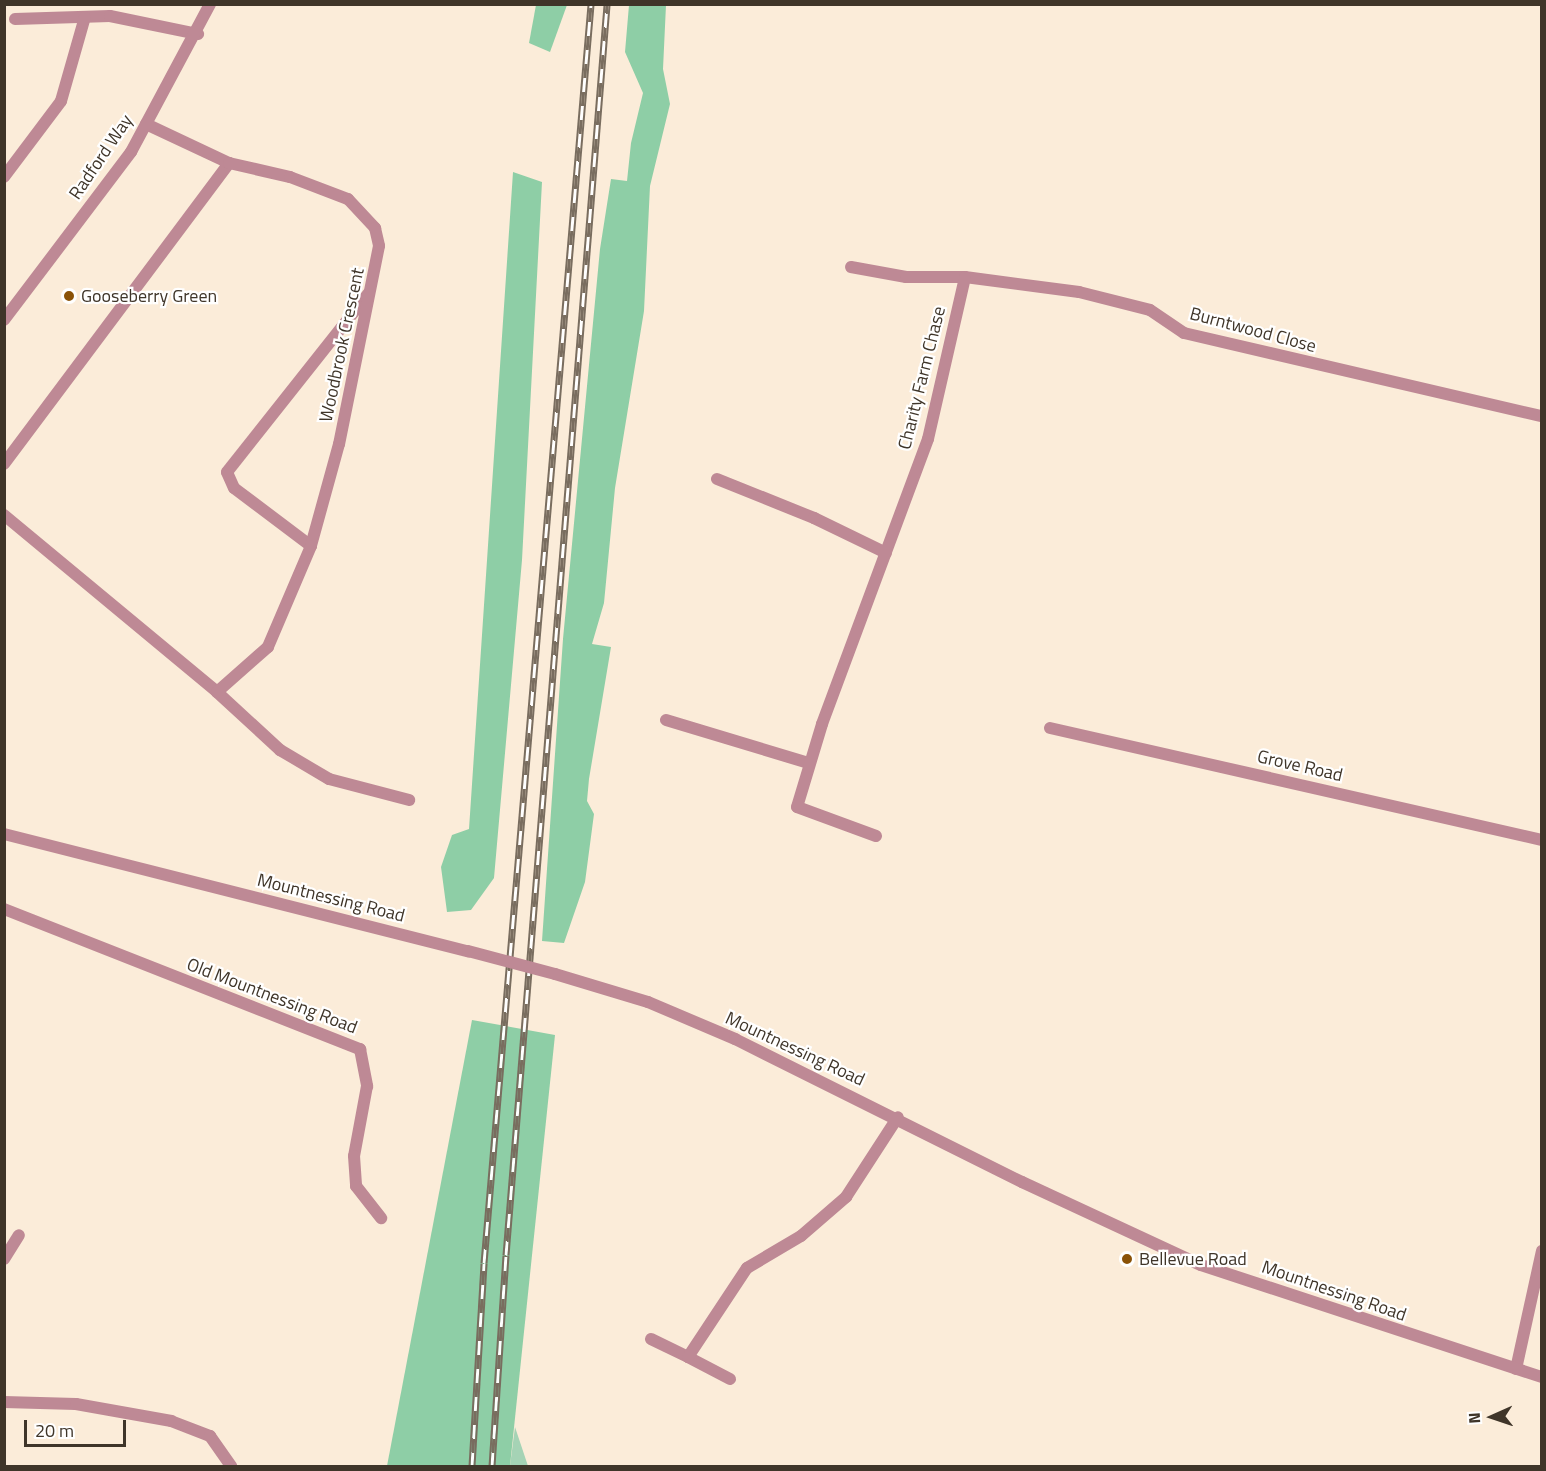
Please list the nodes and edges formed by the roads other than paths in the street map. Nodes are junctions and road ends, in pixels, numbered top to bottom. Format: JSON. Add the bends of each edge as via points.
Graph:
{"nodes":[{"id":1,"x":210,"y":4,"type":"edge"},
{"id":2,"x":85,"y":17,"type":"junction"},
{"id":3,"x":15,"y":19,"type":"dead end"},
{"id":4,"x":198,"y":34,"type":"junction"},
{"id":5,"x":146,"y":124,"type":"junction"},
{"id":6,"x":229,"y":163,"type":"junction"},
{"id":7,"x":4,"y":177,"type":"edge"},
{"id":8,"x":851,"y":267,"type":"dead end"},
{"id":9,"x":965,"y":277,"type":"junction"},
{"id":10,"x":369,"y":293,"type":"junction"},
{"id":11,"x":4,"y":320,"type":"edge"},
{"id":12,"x":1542,"y":416,"type":"edge"},
{"id":13,"x":4,"y":464,"type":"edge"},
{"id":14,"x":717,"y":479,"type":"dead end"},
{"id":15,"x":4,"y":515,"type":"edge"},
{"id":16,"x":311,"y":546,"type":"junction"},
{"id":17,"x":886,"y":553,"type":"junction"},
{"id":18,"x":218,"y":692,"type":"junction"},
{"id":19,"x":666,"y":720,"type":"dead end"},
{"id":20,"x":1050,"y":728,"type":"dead end"},
{"id":21,"x":808,"y":763,"type":"junction"},
{"id":22,"x":409,"y":800,"type":"dead end"},
{"id":23,"x":4,"y":834,"type":"edge"},
{"id":24,"x":876,"y":836,"type":"dead end"},
{"id":25,"x":1542,"y":840,"type":"edge"},
{"id":26,"x":4,"y":909,"type":"edge"},
{"id":27,"x":898,"y":1118,"type":"junction"},
{"id":28,"x":381,"y":1218,"type":"dead end"},
{"id":29,"x":19,"y":1234,"type":"dead end"},
{"id":30,"x":1542,"y":1251,"type":"edge"},
{"id":31,"x":4,"y":1259,"type":"edge"},
{"id":32,"x":651,"y":1339,"type":"dead end"},
{"id":33,"x":688,"y":1357,"type":"junction"},
{"id":34,"x":1516,"y":1369,"type":"junction"},
{"id":35,"x":1542,"y":1377,"type":"edge"},
{"id":36,"x":730,"y":1379,"type":"dead end"},
{"id":37,"x":4,"y":1402,"type":"edge"},
{"id":38,"x":231,"y":1467,"type":"edge"}],
"edges":[{"from":1,"to":4,"type":"street","name":"Radford Way"},
{"from":2,"to":3,"type":"street"},
{"from":2,"to":4,"type":"street","via":[[110,16]]},
{"from":2,"to":7,"type":"street","via":[[61,101]]},
{"from":4,"to":5,"type":"street","name":"Radford Way"},
{"from":5,"to":6,"type":"street","name":"Woodbrook Crescent"},
{"from":5,"to":11,"type":"street","name":"Radford Way","via":[[131,152]]},
{"from":6,"to":10,"type":"street","name":"Woodbrook Crescent","via":[[318,187],[348,199],[366,214],[375,228],[379,246]]},
{"from":6,"to":13,"type":"street"},
{"from":8,"to":9,"type":"street","name":"Burntwood Close","via":[[906,277]]},
{"from":9,"to":12,"type":"street","name":"Burntwood Close","via":[[1079,292],[1150,310],[1184,333]]},
{"from":9,"to":17,"type":"street","name":"Charity Farm Chase","via":[[928,439]]},
{"from":10,"to":16,"type":"street","name":"Woodbrook Crescent","via":[[339,444]]},
{"from":10,"to":16,"type":"street","via":[[227,472],[234,488]]},
{"from":14,"to":17,"type":"street","via":[[814,518]]},
{"from":15,"to":18,"type":"street"},
{"from":16,"to":18,"type":"street","name":"Woodbrook Crescent","via":[[263,655]]},
{"from":17,"to":21,"type":"street","name":"Charity Farm Chase"},
{"from":18,"to":22,"type":"street","via":[[280,750],[329,779]]},
{"from":19,"to":21,"type":"street"},
{"from":20,"to":25,"type":"street","name":"Grove Road"},
{"from":21,"to":24,"type":"street","name":"Charity Farm Chase","via":[[797,807]]},
{"from":23,"to":27,"type":"street","name":"Mountnessing Road","bridge":true,"via":[[468,951],[659,1006]]},
{"from":26,"to":28,"type":"street","name":"Old Mountnessing Road","via":[[360,1049],[368,1086],[354,1156],[356,1186]]},
{"from":27,"to":33,"type":"street","via":[[846,1197],[801,1236],[747,1268]]},
{"from":27,"to":34,"type":"street","name":"Mountnessing Road","via":[[1022,1182],[1201,1265]]},
{"from":29,"to":31,"type":"street"},
{"from":30,"to":34,"type":"street"},
{"from":32,"to":33,"type":"street"},
{"from":33,"to":36,"type":"street"},
{"from":34,"to":35,"type":"street","name":"Mountnessing Road"},
{"from":37,"to":38,"type":"street","via":[[76,1404],[171,1420],[210,1436]]}]}
